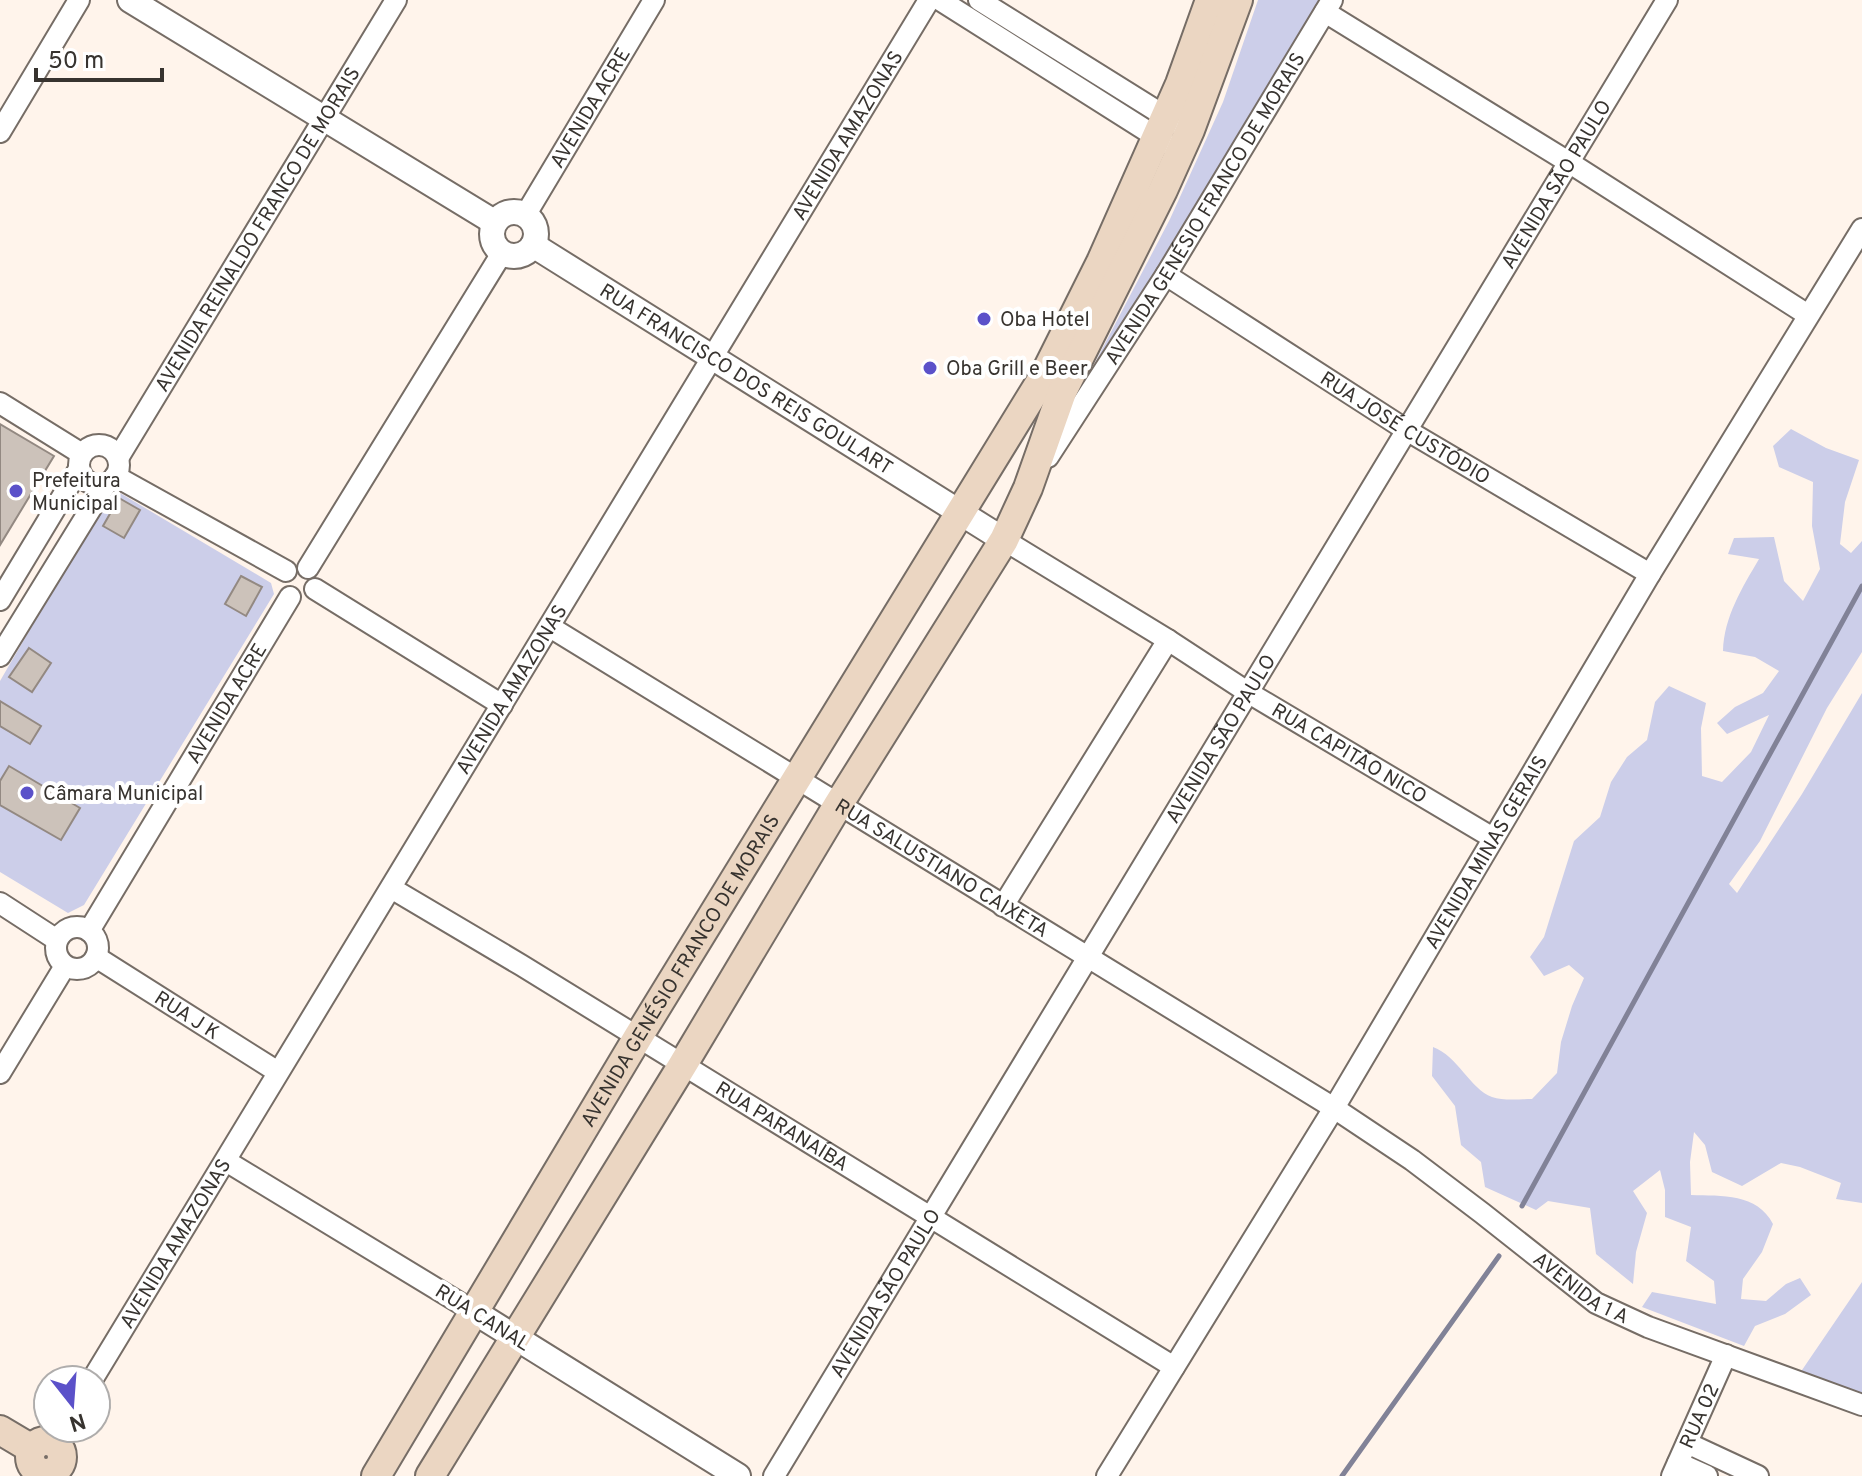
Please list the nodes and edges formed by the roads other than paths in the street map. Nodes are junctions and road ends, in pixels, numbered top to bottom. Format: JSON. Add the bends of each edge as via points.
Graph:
{"nodes":[{"id":1,"x":79,"y":0,"type":"edge"},
{"id":2,"x":130,"y":0,"type":"edge"},
{"id":3,"x":396,"y":0,"type":"edge"},
{"id":4,"x":654,"y":0,"type":"edge"},
{"id":5,"x":929,"y":0,"type":"edge"},
{"id":6,"x":940,"y":0,"type":"edge"},
{"id":7,"x":979,"y":0,"type":"edge"},
{"id":8,"x":1210,"y":0,"type":"edge"},
{"id":9,"x":1238,"y":0,"type":"edge"},
{"id":10,"x":1667,"y":0,"type":"edge"},
{"id":11,"x":1328,"y":6,"type":"edge"},
{"id":12,"x":324,"y":119,"type":"junction"},
{"id":13,"x":1160,"y":127,"type":"junction"},
{"id":14,"x":0,"y":132,"type":"edge"},
{"id":15,"x":1185,"y":141,"type":"junction"},
{"id":16,"x":1570,"y":163,"type":"junction"},
{"id":17,"x":526,"y":214,"type":"junction"},
{"id":18,"x":494,"y":222,"type":"junction"},
{"id":19,"x":1862,"y":229,"type":"edge"},
{"id":20,"x":533,"y":245,"type":"junction"},
{"id":21,"x":502,"y":253,"type":"junction"},
{"id":22,"x":1166,"y":275,"type":"junction"},
{"id":23,"x":1808,"y":315,"type":"junction"},
{"id":24,"x":714,"y":359,"type":"junction"},
{"id":25,"x":0,"y":403,"type":"edge"},
{"id":26,"x":1408,"y":431,"type":"junction"},
{"id":27,"x":80,"y":462,"type":"junction"},
{"id":28,"x":113,"y":473,"type":"junction"},
{"id":29,"x":1028,"y":488,"type":"junction"},
{"id":30,"x":960,"y":512,"type":"junction"},
{"id":31,"x":1004,"y":540,"type":"junction"},
{"id":32,"x":308,"y":568,"type":"junction"},
{"id":33,"x":286,"y":571,"type":"junction"},
{"id":34,"x":1650,"y":574,"type":"junction"},
{"id":35,"x":315,"y":589,"type":"junction"},
{"id":36,"x":290,"y":597,"type":"junction"},
{"id":37,"x":0,"y":600,"type":"edge"},
{"id":38,"x":550,"y":627,"type":"junction"},
{"id":39,"x":1168,"y":640,"type":"junction"},
{"id":40,"x":0,"y":656,"type":"edge"},
{"id":41,"x":1249,"y":693,"type":"junction"},
{"id":42,"x":502,"y":705,"type":"junction"},
{"id":43,"x":798,"y":781,"type":"junction"},
{"id":44,"x":838,"y":805,"type":"junction"},
{"id":45,"x":1493,"y":838,"type":"junction"},
{"id":46,"x":391,"y":888,"type":"junction"},
{"id":47,"x":0,"y":903,"type":"edge"},
{"id":48,"x":1003,"y":906,"type":"junction"},
{"id":49,"x":89,"y":931,"type":"junction"},
{"id":50,"x":57,"y":940,"type":"junction"},
{"id":51,"x":96,"y":957,"type":"junction"},
{"id":52,"x":1088,"y":957,"type":"junction"},
{"id":53,"x":65,"y":966,"type":"junction"},
{"id":54,"x":638,"y":1037,"type":"junction"},
{"id":55,"x":682,"y":1066,"type":"junction"},
{"id":56,"x":0,"y":1072,"type":"edge"},
{"id":57,"x":278,"y":1072,"type":"junction"},
{"id":58,"x":1334,"y":1108,"type":"junction"},
{"id":59,"x":226,"y":1161,"type":"junction"},
{"id":60,"x":932,"y":1218,"type":"junction"},
{"id":61,"x":473,"y":1311,"type":"junction"},
{"id":62,"x":516,"y":1337,"type":"junction"},
{"id":63,"x":1726,"y":1355,"type":"junction"},
{"id":64,"x":102,"y":1364,"type":"edge"},
{"id":65,"x":1174,"y":1367,"type":"junction"},
{"id":66,"x":1862,"y":1405,"type":"edge"},
{"id":67,"x":0,"y":1430,"type":"edge"},
{"id":68,"x":1687,"y":1443,"type":"junction"},
{"id":69,"x":51,"y":1458,"type":"edge"},
{"id":70,"x":1675,"y":1469,"type":"edge"},
{"id":71,"x":376,"y":1476,"type":"edge"},
{"id":72,"x":430,"y":1476,"type":"edge"},
{"id":73,"x":738,"y":1476,"type":"edge"},
{"id":74,"x":774,"y":1476,"type":"edge"},
{"id":75,"x":1107,"y":1476,"type":"edge"},
{"id":76,"x":1707,"y":1476,"type":"edge"},
{"id":77,"x":1758,"y":1476,"type":"edge"}],
"edges":[{"from":1,"to":14,"type":"street"},
{"from":2,"to":12,"type":"street"},
{"from":3,"to":12,"type":"street","name":"AVENIDA REINALDO FRANCO DE MORAIS"},
{"from":4,"to":17,"type":"street","name":"AVENIDA ACRE"},
{"from":5,"to":24,"type":"street","name":"AVENIDA AMAZONAS"},
{"from":6,"to":13,"type":"street"},
{"from":7,"to":13,"type":"street"},
{"from":8,"to":13,"type":"main road","name":"AVENIDA GENÉSIO FRANCO DE MORAIS"},
{"from":9,"to":15,"type":"main road"},
{"from":10,"to":16,"type":"street","name":"AVENIDA SÃO PAULO"},
{"from":11,"to":16,"type":"street"},
{"from":11,"to":22,"type":"street","name":"AVENIDA GENÉSIO FRANCO DE MORAIS"},
{"from":12,"to":18,"type":"street"},
{"from":12,"to":28,"type":"street","name":"AVENIDA REINALDO FRANCO DE MORAIS"},
{"from":13,"to":15,"type":"street"},
{"from":13,"to":30,"type":"main road","name":"AVENIDA GENÉSIO FRANCO DE MORAIS","via":[[1091,286]]},
{"from":15,"to":29,"type":"main road","via":[[1062,392]]},
{"from":16,"to":23,"type":"street"},
{"from":16,"to":26,"type":"street","name":"AVENIDA SÃO PAULO"},
{"from":17,"to":18,"type":"street","via":[[508,212]]},
{"from":17,"to":20,"type":"street","via":[[536,228]]},
{"from":18,"to":21,"type":"street","via":[[493,242]]},
{"from":19,"to":23,"type":"street","name":"AVENIDA MINAS GERAIS"},
{"from":20,"to":21,"type":"street","via":[[522,255]]},
{"from":20,"to":24,"type":"street","name":"RUA FRANCISCO DOS REIS GOULART"},
{"from":21,"to":32,"type":"street"},
{"from":22,"to":26,"type":"street","name":"RUA JOSÉ CUSTÓDIO"},
{"from":22,"to":29,"type":"street","name":"AVENIDA GENÉSIO FRANCO DE MORAIS"},
{"from":23,"to":34,"type":"street","name":"AVENIDA MINAS GERAIS"},
{"from":24,"to":30,"type":"street","name":"RUA FRANCISCO DOS REIS GOULART"},
{"from":24,"to":38,"type":"street","name":"AVENIDA AMAZONAS"},
{"from":25,"to":27,"type":"street"},
{"from":26,"to":34,"type":"street","name":"RUA JOSÉ CUSTÓDIO"},
{"from":26,"to":41,"type":"street","name":"AVENIDA SÃO PAULO"},
{"from":27,"to":28,"type":"street","via":[[89,483]]},
{"from":27,"to":28,"type":"street","via":[[89,448],[110,448]]},
{"from":27,"to":37,"type":"street"},
{"from":28,"to":33,"type":"street"},
{"from":28,"to":40,"type":"street","name":"AVENIDA REINALDO FRANCO DE MORAIS"},
{"from":29,"to":31,"type":"main road","name":"AVENIDA GENÉSIO FRANCO DE MORAIS"},
{"from":30,"to":31,"type":"street"},
{"from":30,"to":43,"type":"main road","name":"AVENIDA GENÉSIO FRANCO DE MORAIS"},
{"from":31,"to":39,"type":"street","name":"RUA CAPITÃO NICO"},
{"from":31,"to":44,"type":"main road","name":"AVENIDA GENÉSIO FRANCO DE MORAIS"},
{"from":32,"to":33,"type":"street"},
{"from":32,"to":35,"type":"street"},
{"from":33,"to":36,"type":"street","via":[[282,588]]},
{"from":34,"to":45,"type":"street","name":"AVENIDA MINAS GERAIS"},
{"from":35,"to":36,"type":"street","via":[[307,598]]},
{"from":35,"to":42,"type":"street"},
{"from":36,"to":49,"type":"street","name":"AVENIDA ACRE"},
{"from":38,"to":42,"type":"street","name":"AVENIDA AMAZONAS"},
{"from":38,"to":43,"type":"street","name":"RUA SALUSTIANO CAIXETA"},
{"from":39,"to":41,"type":"street","name":"RUA CAPITÃO NICO"},
{"from":39,"to":48,"type":"street"},
{"from":41,"to":45,"type":"street","name":"RUA CAPITÃO NICO"},
{"from":41,"to":52,"type":"street","name":"AVENIDA SÃO PAULO"},
{"from":42,"to":46,"type":"street","name":"AVENIDA AMAZONAS"},
{"from":43,"to":44,"type":"street","name":"RUA SALUSTIANO CAIXETA"},
{"from":43,"to":54,"type":"main road","name":"AVENIDA GENÉSIO FRANCO DE MORAIS"},
{"from":44,"to":48,"type":"street","name":"RUA SALUSTIANO CAIXETA"},
{"from":44,"to":55,"type":"main road","name":"AVENIDA GENÉSIO FRANCO DE MORAIS"},
{"from":45,"to":58,"type":"street","name":"AVENIDA MINAS GERAIS"},
{"from":46,"to":54,"type":"street","name":"RUA PARANAÍBA"},
{"from":46,"to":57,"type":"street","name":"AVENIDA AMAZONAS"},
{"from":47,"to":50,"type":"street"},
{"from":48,"to":52,"type":"street","name":"RUA SALUSTIANO CAIXETA"},
{"from":49,"to":50,"type":"street","via":[[75,927]]},
{"from":49,"to":51,"type":"street","via":[[97,942]]},
{"from":50,"to":53,"type":"street","via":[[56,954]]},
{"from":51,"to":53,"type":"street","via":[[79,970]]},
{"from":51,"to":57,"type":"street","name":"RUA J K"},
{"from":52,"to":58,"type":"street","name":"RUA SALUSTIANO CAIXETA"},
{"from":52,"to":60,"type":"street","name":"AVENIDA SÃO PAULO"},
{"from":53,"to":56,"type":"street"},
{"from":54,"to":55,"type":"street","name":"RUA PARANAÍBA"},
{"from":54,"to":61,"type":"main road","name":"AVENIDA GENÉSIO FRANCO DE MORAIS"},
{"from":55,"to":60,"type":"street","name":"RUA PARANAÍBA"},
{"from":55,"to":62,"type":"main road","name":"AVENIDA GENÉSIO FRANCO DE MORAIS"},
{"from":57,"to":59,"type":"street","name":"AVENIDA AMAZONAS"},
{"from":58,"to":63,"type":"street","name":"AVENIDA 1 A","via":[[1435,1178],[1596,1303]]},
{"from":58,"to":65,"type":"street","name":"AVENIDA MINAS GERAIS"},
{"from":59,"to":61,"type":"street","name":"RUA CANAL"},
{"from":59,"to":64,"type":"street","name":"AVENIDA AMAZONAS"},
{"from":60,"to":65,"type":"street","name":"RUA PARANAÍBA"},
{"from":60,"to":74,"type":"street","name":"AVENIDA SÃO PAULO"},
{"from":61,"to":62,"type":"street","name":"RUA CANAL"},
{"from":61,"to":71,"type":"main road","name":"AVENIDA GENÉSIO FRANCO DE MORAIS"},
{"from":62,"to":72,"type":"main road","name":"AVENIDA GENÉSIO FRANCO DE MORAIS"},
{"from":62,"to":73,"type":"street","name":"RUA CANAL"},
{"from":63,"to":66,"type":"street","name":"AVENIDA 1 A"},
{"from":63,"to":68,"type":"street","name":"RUA 02"},
{"from":65,"to":75,"type":"street","name":"AVENIDA MINAS GERAIS"},
{"from":67,"to":69,"type":"main road"},
{"from":68,"to":70,"type":"street","name":"RUA 02"},
{"from":68,"to":77,"type":"street"},
{"from":70,"to":76,"type":"street"}]}
